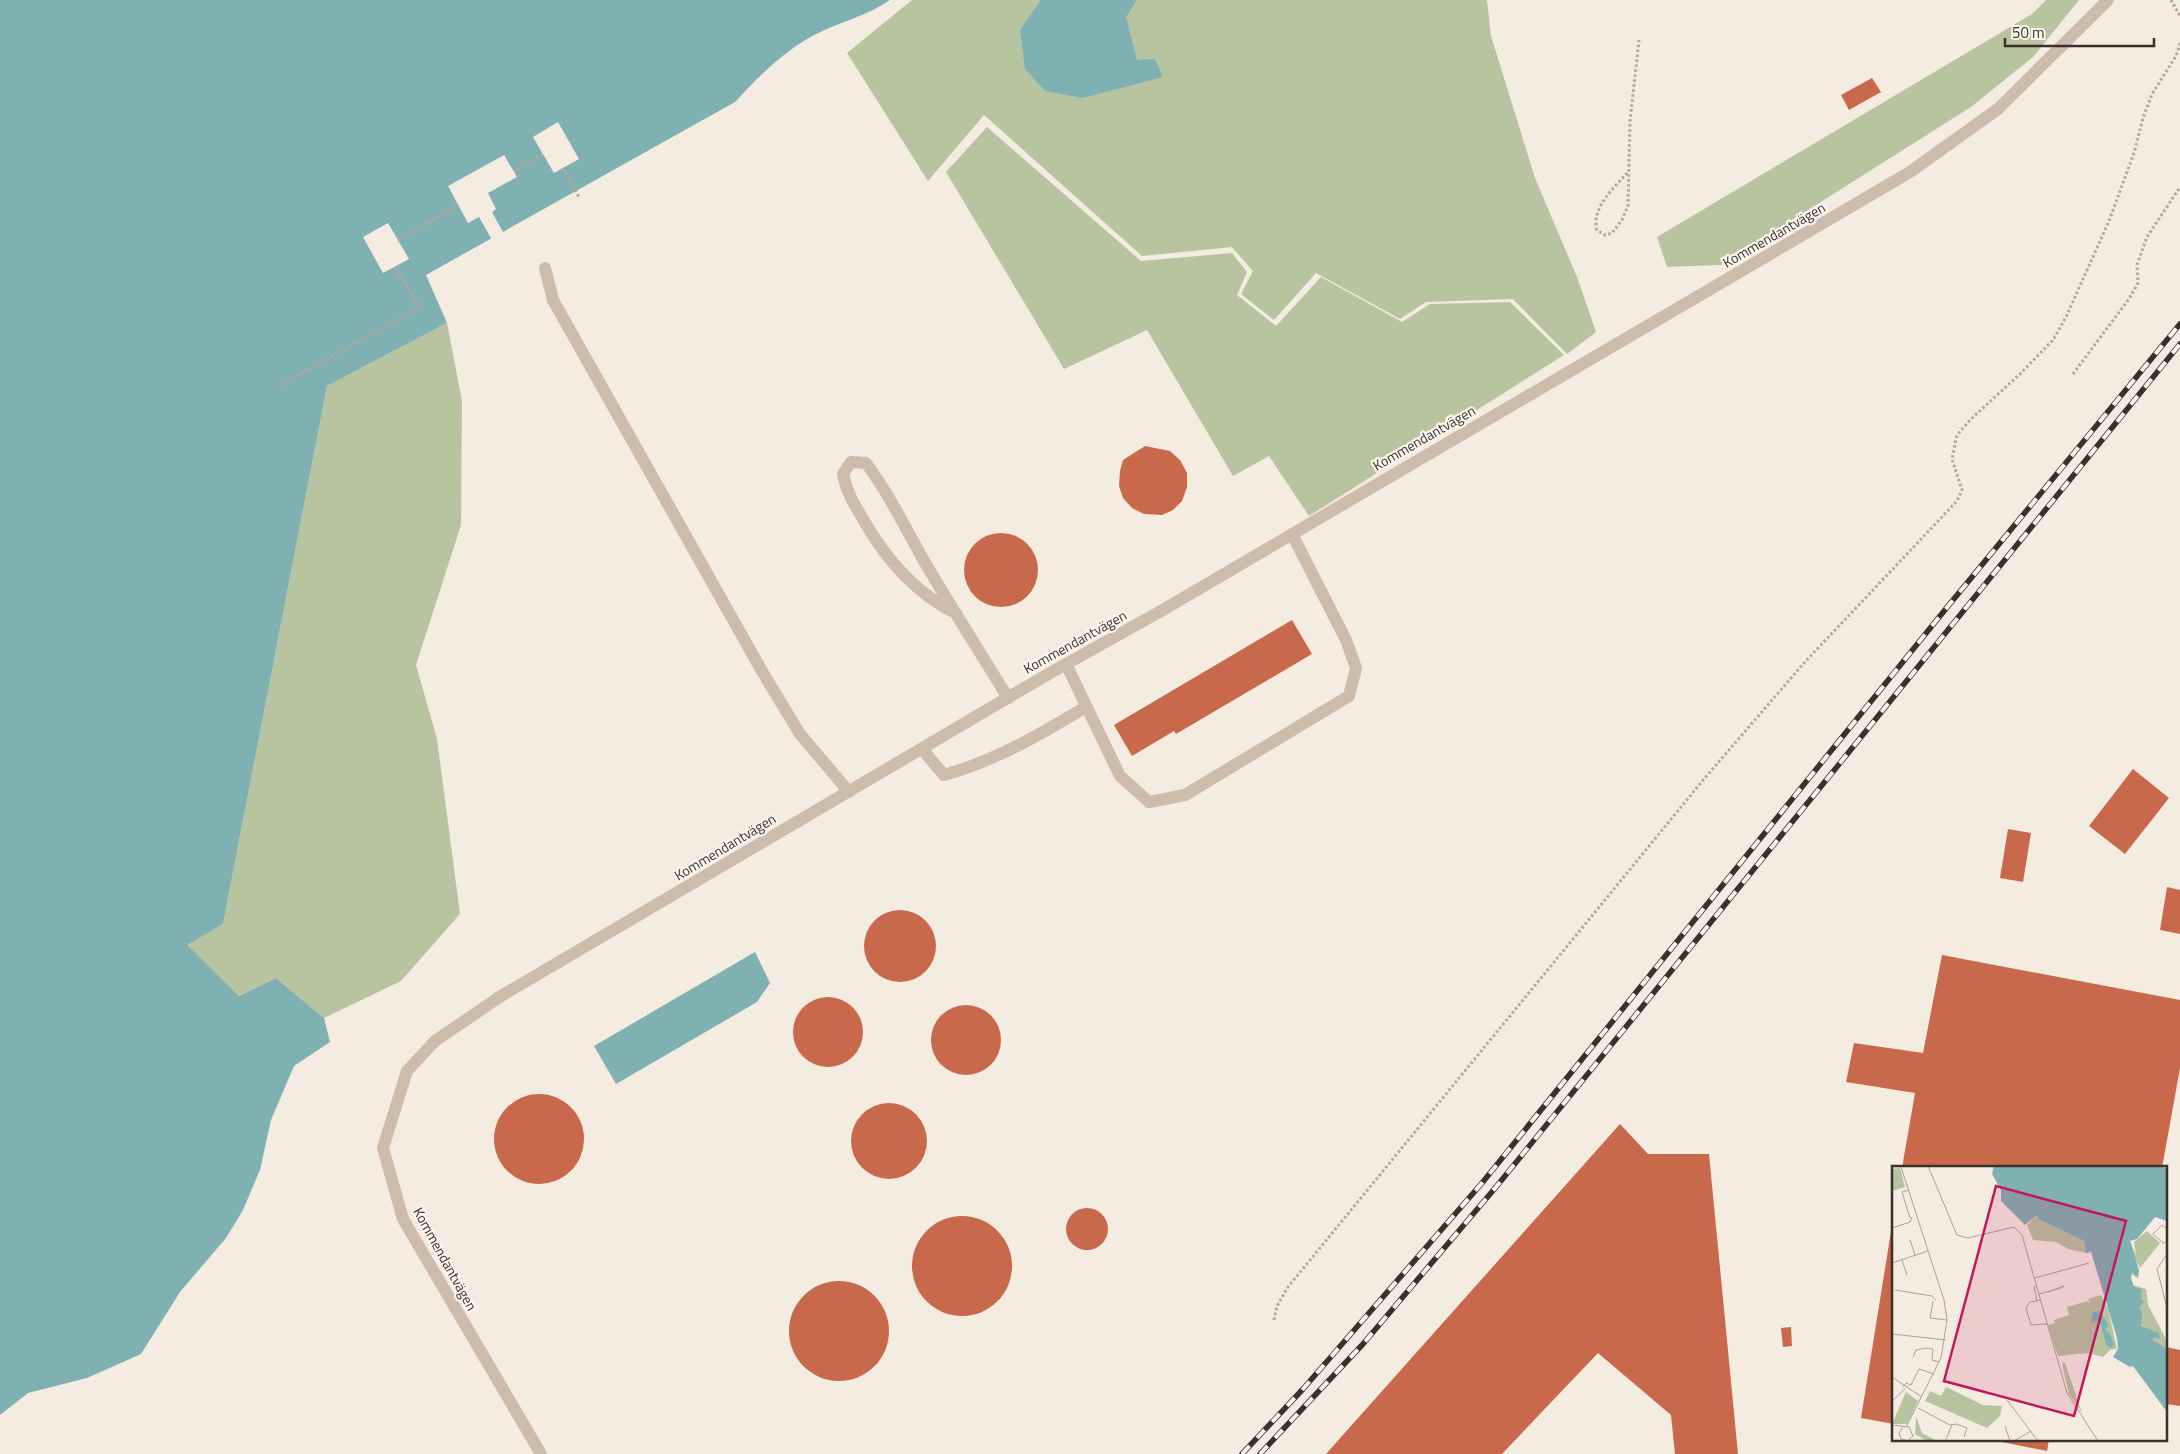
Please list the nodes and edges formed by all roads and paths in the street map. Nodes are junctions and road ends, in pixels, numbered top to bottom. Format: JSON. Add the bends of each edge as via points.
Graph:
{"nodes":[{"id":1,"x":2108,"y":0,"type":"edge"},
{"id":2,"x":2171,"y":0,"type":"edge"},
{"id":3,"x":2180,"y":16,"type":"edge"},
{"id":4,"x":1638,"y":40,"type":"dead end"},
{"id":5,"x":2180,"y":44,"type":"edge"},
{"id":6,"x":543,"y":155,"type":"dead end"},
{"id":7,"x":564,"y":168,"type":"dead end"},
{"id":8,"x":514,"y":171,"type":"dead end"},
{"id":9,"x":1627,"y":173,"type":"junction"},
{"id":10,"x":2180,"y":187,"type":"edge"},
{"id":11,"x":580,"y":197,"type":"dead end"},
{"id":12,"x":458,"y":205,"type":"dead end"},
{"id":13,"x":398,"y":240,"type":"dead end"},
{"id":14,"x":394,"y":267,"type":"dead end"},
{"id":15,"x":545,"y":268,"type":"dead end"},
{"id":16,"x":2073,"y":374,"type":"dead end"},
{"id":17,"x":279,"y":386,"type":"dead end"},
{"id":18,"x":1292,"y":534,"type":"junction"},
{"id":19,"x":957,"y":614,"type":"junction"},
{"id":20,"x":1066,"y":664,"type":"junction"},
{"id":21,"x":1008,"y":698,"type":"junction"},
{"id":22,"x":1086,"y":707,"type":"junction"},
{"id":23,"x":922,"y":749,"type":"junction"},
{"id":24,"x":849,"y":792,"type":"junction"},
{"id":25,"x":1274,"y":1320,"type":"dead end"},
{"id":26,"x":541,"y":1454,"type":"edge"}],
"edges":[{"from":1,"to":18,"type":"street","name":"Kommendantvägen","via":[[1998,110],[1910,172]]},
{"from":2,"to":3,"type":"path"},
{"from":4,"to":9,"type":"path"},
{"from":5,"to":25,"type":"path","via":[[2152,94],[2109,221],[2053,340],[1957,436],[1952,459],[1962,490],[1957,501],[1804,663],[1704,779],[1288,1287],[1277,1306]]},
{"from":6,"to":8,"type":"path"},
{"from":7,"to":11,"type":"path"},
{"from":9,"to":9,"type":"path","via":[[1628,206],[1612,233],[1605,235],[1597,230],[1598,211]]},
{"from":10,"to":16,"type":"path","via":[[2147,237],[2137,265],[2138,283],[2129,299]]},
{"from":12,"to":13,"type":"path"},
{"from":14,"to":17,"type":"path","via":[[420,307]]},
{"from":15,"to":24,"type":"street","via":[[553,300],[763,673],[800,734]]},
{"from":18,"to":20,"type":"street","name":"Kommendantvägen"},
{"from":18,"to":22,"type":"street","via":[[1346,640],[1356,668],[1349,696],[1186,795],[1149,802],[1120,776]]},
{"from":19,"to":19,"type":"street","via":[[917,588],[875,541],[846,489],[843,474],[851,462],[866,463],[884,487]]},
{"from":19,"to":21,"type":"street"},
{"from":20,"to":21,"type":"street","name":"Kommendantvägen"},
{"from":20,"to":22,"type":"street"},
{"from":21,"to":23,"type":"street","name":"Kommendantvägen"},
{"from":22,"to":23,"type":"street","via":[[980,765],[944,775]]},
{"from":23,"to":24,"type":"street","name":"Kommendantvägen"},
{"from":24,"to":26,"type":"street","name":"Kommendantvägen","via":[[501,996],[435,1041],[407,1071],[383,1148],[403,1220]]}]}
